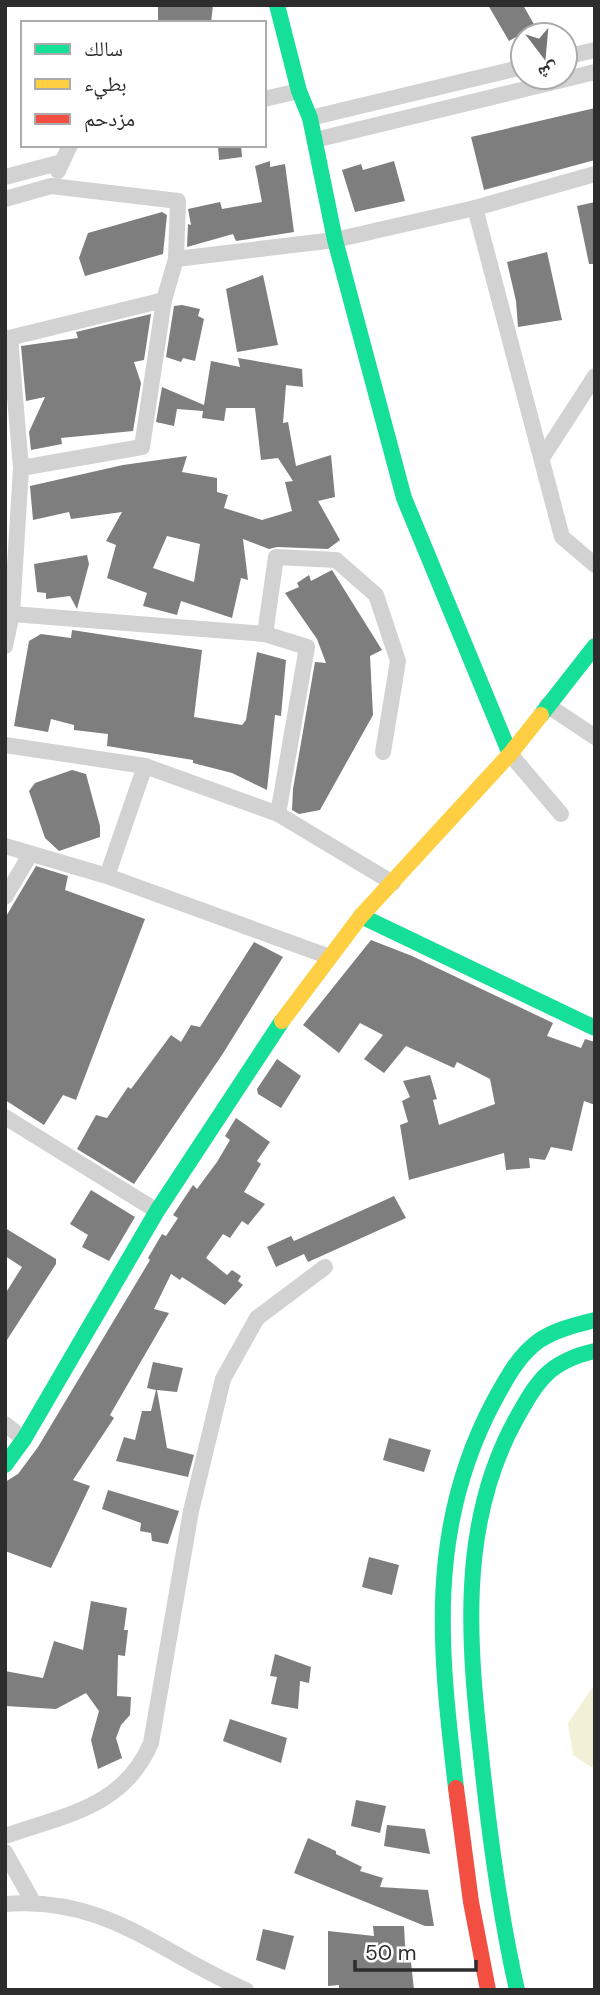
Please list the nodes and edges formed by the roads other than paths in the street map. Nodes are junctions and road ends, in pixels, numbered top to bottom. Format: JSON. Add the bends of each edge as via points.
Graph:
{"nodes":[{"id":1,"x":277,"y":5,"type":"edge"},
{"id":2,"x":509,"y":70,"type":"edge"},
{"id":3,"x":595,"y":72,"type":"edge"},
{"id":4,"x":299,"y":92,"type":"junction"},
{"id":5,"x":266,"y":99,"type":"edge"},
{"id":6,"x":310,"y":118,"type":"junction"},
{"id":7,"x":314,"y":140,"type":"junction"},
{"id":8,"x":69,"y":147,"type":"edge"},
{"id":9,"x":62,"y":162,"type":"junction"},
{"id":10,"x":595,"y":174,"type":"edge"},
{"id":11,"x":5,"y":177,"type":"edge"},
{"id":12,"x":51,"y":186,"type":"junction"},
{"id":13,"x":5,"y":199,"type":"edge"},
{"id":14,"x":475,"y":208,"type":"junction"},
{"id":15,"x":335,"y":240,"type":"junction"},
{"id":16,"x":177,"y":259,"type":"junction"},
{"id":17,"x":164,"y":300,"type":"junction"},
{"id":18,"x":8,"y":339,"type":"edge"},
{"id":19,"x":595,"y":376,"type":"edge"},
{"id":20,"x":542,"y":458,"type":"junction"},
{"id":21,"x":21,"y":468,"type":"junction"},
{"id":22,"x":595,"y":565,"type":"edge"},
{"id":23,"x":12,"y":614,"type":"junction"},
{"id":24,"x":265,"y":634,"type":"junction"},
{"id":25,"x":5,"y":646,"type":"edge"},
{"id":26,"x":595,"y":646,"type":"edge"},
{"id":27,"x":547,"y":705,"type":"junction"},
{"id":28,"x":595,"y":737,"type":"edge"},
{"id":29,"x":5,"y":745,"type":"edge"},
{"id":30,"x":383,"y":752,"type":"dead end"},
{"id":31,"x":510,"y":754,"type":"junction"},
{"id":32,"x":145,"y":765,"type":"junction"},
{"id":33,"x":278,"y":814,"type":"junction"},
{"id":34,"x":561,"y":814,"type":"dead end"},
{"id":35,"x":5,"y":846,"type":"edge"},
{"id":36,"x":30,"y":855,"type":"junction"},
{"id":37,"x":107,"y":876,"type":"junction"},
{"id":38,"x":393,"y":883,"type":"junction"},
{"id":39,"x":5,"y":897,"type":"edge"},
{"id":40,"x":361,"y":916,"type":"junction"},
{"id":41,"x":330,"y":957,"type":"junction"},
{"id":42,"x":595,"y":1028,"type":"edge"},
{"id":43,"x":5,"y":1117,"type":"edge"},
{"id":44,"x":158,"y":1211,"type":"junction"},
{"id":45,"x":325,"y":1267,"type":"dead end"},
{"id":46,"x":595,"y":1320,"type":"edge"},
{"id":47,"x":595,"y":1350,"type":"edge"},
{"id":48,"x":5,"y":1424,"type":"edge"},
{"id":49,"x":24,"y":1439,"type":"junction"},
{"id":50,"x":5,"y":1465,"type":"edge"},
{"id":51,"x":5,"y":1836,"type":"edge"},
{"id":52,"x":5,"y":1852,"type":"edge"},
{"id":53,"x":33,"y":1902,"type":"junction"},
{"id":54,"x":5,"y":1904,"type":"edge"},
{"id":55,"x":222,"y":1985,"type":"edge"},
{"id":56,"x":246,"y":1990,"type":"edge"},
{"id":57,"x":488,"y":1990,"type":"edge"},
{"id":58,"x":517,"y":1990,"type":"edge"}],
"edges":[{"from":1,"to":4,"type":"main road"},
{"from":2,"to":6,"type":"street"},
{"from":3,"to":7,"type":"street"},
{"from":4,"to":5,"type":"street"},
{"from":4,"to":6,"type":"main road"},
{"from":6,"to":7,"type":"main road"},
{"from":7,"to":15,"type":"main road"},
{"from":8,"to":9,"type":"street"},
{"from":9,"to":11,"type":"street"},
{"from":9,"to":12,"type":"street"},
{"from":10,"to":14,"type":"street"},
{"from":12,"to":13,"type":"street"},
{"from":12,"to":16,"type":"street","via":[[178,201]]},
{"from":14,"to":15,"type":"street"},
{"from":14,"to":20,"type":"street"},
{"from":15,"to":16,"type":"street"},
{"from":15,"to":31,"type":"main road","via":[[404,498]]},
{"from":16,"to":17,"type":"street"},
{"from":17,"to":18,"type":"street"},
{"from":17,"to":21,"type":"street","via":[[142,447]]},
{"from":18,"to":21,"type":"street"},
{"from":19,"to":20,"type":"street"},
{"from":20,"to":22,"type":"street","via":[[562,537]]},
{"from":21,"to":23,"type":"street"},
{"from":23,"to":24,"type":"street"},
{"from":23,"to":25,"type":"street"},
{"from":24,"to":30,"type":"street","via":[[276,557],[335,560],[376,595],[398,661]]},
{"from":24,"to":33,"type":"street","via":[[307,647]]},
{"from":26,"to":27,"type":"main road"},
{"from":27,"to":28,"type":"street"},
{"from":27,"to":31,"type":"main road"},
{"from":29,"to":32,"type":"street"},
{"from":31,"to":34,"type":"street"},
{"from":31,"to":38,"type":"main road"},
{"from":32,"to":33,"type":"street"},
{"from":32,"to":37,"type":"street"},
{"from":33,"to":38,"type":"street"},
{"from":35,"to":36,"type":"street"},
{"from":36,"to":37,"type":"street"},
{"from":36,"to":39,"type":"street"},
{"from":37,"to":41,"type":"street"},
{"from":38,"to":40,"type":"main road"},
{"from":40,"to":41,"type":"main road"},
{"from":40,"to":42,"type":"main road"},
{"from":41,"to":44,"type":"main road","via":[[277,1027]]},
{"from":43,"to":44,"type":"street"},
{"from":44,"to":49,"type":"main road"},
{"from":45,"to":51,"type":"street","via":[[257,1318],[223,1378],[191,1511],[146,1755],[131,1778],[110,1797]]},
{"from":46,"to":57,"type":"main road","via":[[537,1341],[486,1412],[461,1479],[441,1569],[441,1642],[464,1875]]},
{"from":47,"to":58,"type":"main road","via":[[550,1370],[514,1421],[494,1467],[469,1570],[468,1638],[492,1870]]},
{"from":48,"to":49,"type":"street"},
{"from":49,"to":50,"type":"main road"},
{"from":52,"to":53,"type":"street"},
{"from":53,"to":54,"type":"street"},
{"from":53,"to":55,"type":"street","via":[[76,1907],[122,1923]]},
{"from":55,"to":56,"type":"street"}]}
